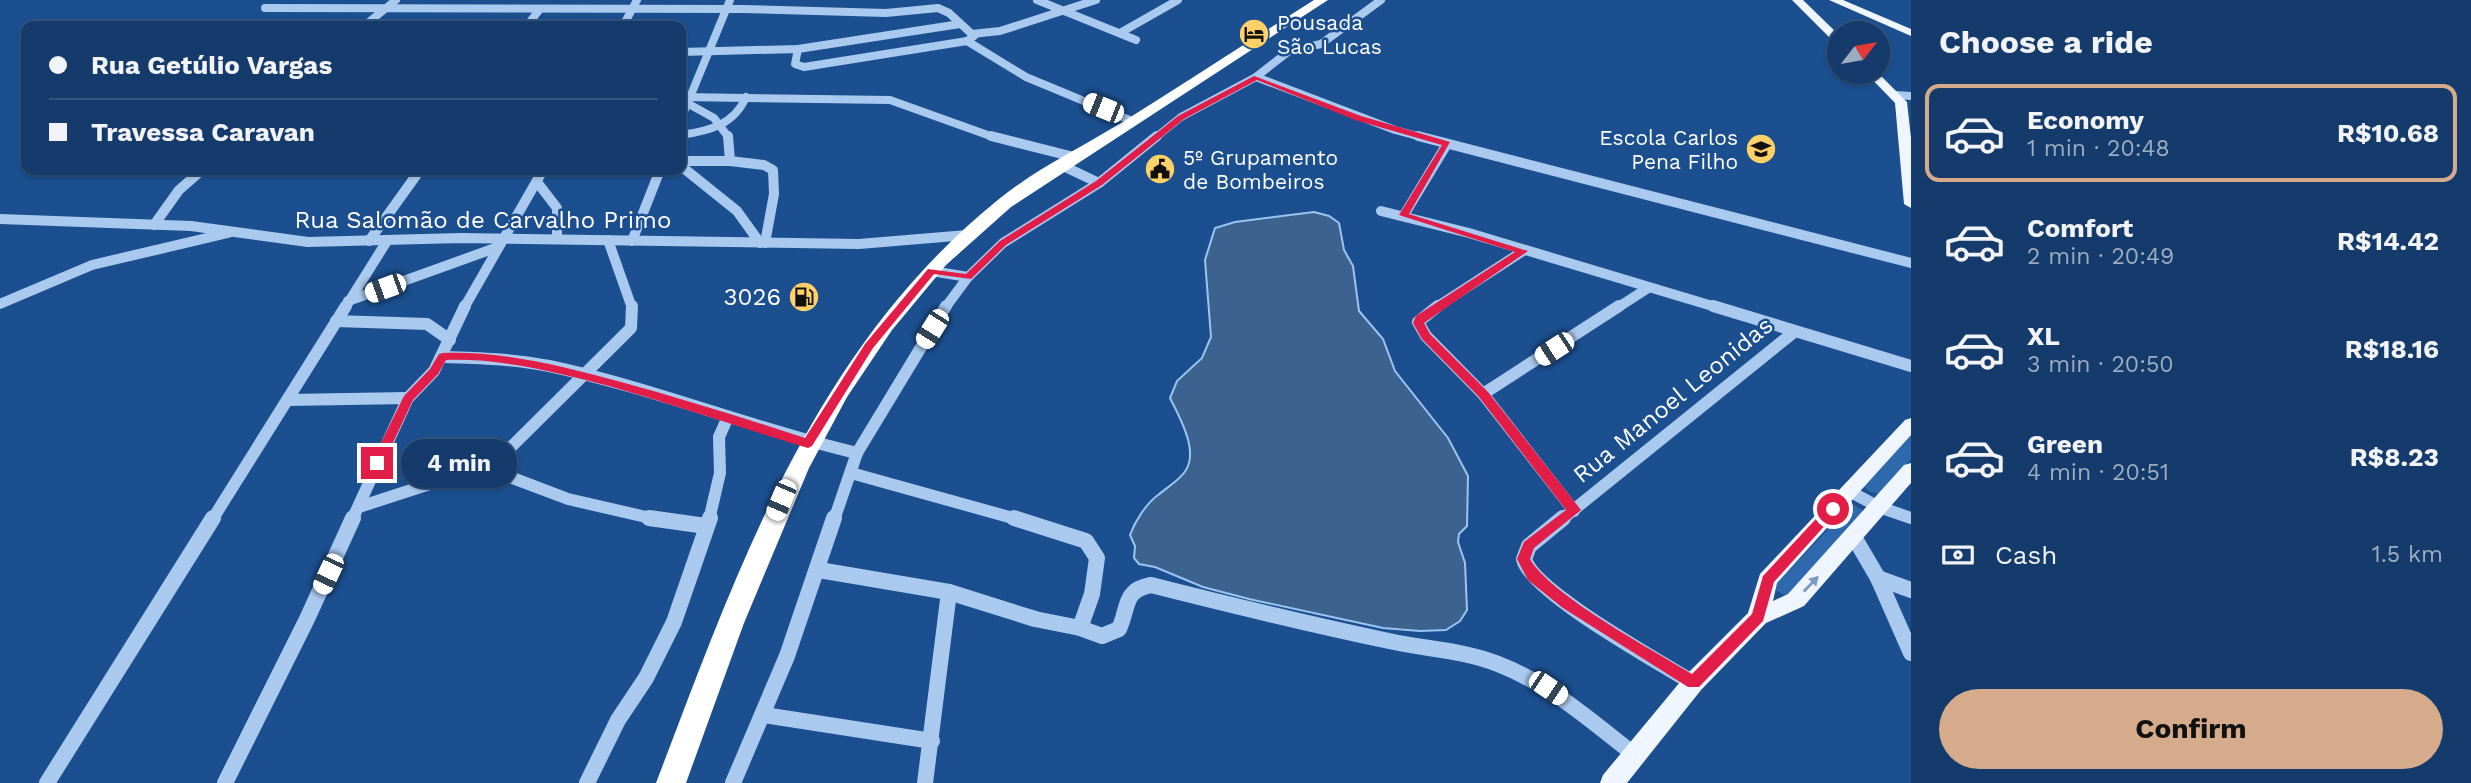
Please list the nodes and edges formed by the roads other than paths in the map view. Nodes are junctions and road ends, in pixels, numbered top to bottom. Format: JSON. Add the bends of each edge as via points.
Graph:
{"nodes":[{"id":1,"x":396,"y":0,"type":"edge"},
{"id":2,"x":517,"y":0,"type":"edge"},
{"id":3,"x":638,"y":0,"type":"edge"},
{"id":4,"x":730,"y":0,"type":"edge"},
{"id":5,"x":890,"y":0,"type":"edge"},
{"id":6,"x":1037,"y":0,"type":"edge"},
{"id":7,"x":1096,"y":0,"type":"edge"},
{"id":8,"x":1178,"y":0,"type":"edge"},
{"id":9,"x":1322,"y":0,"type":"edge"},
{"id":10,"x":1381,"y":0,"type":"edge"},
{"id":11,"x":1797,"y":0,"type":"edge"},
{"id":12,"x":1810,"y":0,"type":"edge"},
{"id":13,"x":1834,"y":0,"type":"edge"},
{"id":14,"x":265,"y":8,"type":"dead end"},
{"id":15,"x":725,"y":9,"type":"junction"},
{"id":16,"x":384,"y":10,"type":"junction"},
{"id":17,"x":505,"y":10,"type":"junction"},
{"id":18,"x":539,"y":10,"type":"junction"},
{"id":19,"x":632,"y":10,"type":"junction"},
{"id":20,"x":904,"y":11,"type":"junction"},
{"id":21,"x":886,"y":13,"type":"junction"},
{"id":22,"x":1070,"y":13,"type":"junction"},
{"id":23,"x":370,"y":21,"type":"edge"},
{"id":24,"x":531,"y":21,"type":"edge"},
{"id":25,"x":626,"y":21,"type":"edge"},
{"id":26,"x":1832,"y":21,"type":"edge"},
{"id":27,"x":960,"y":24,"type":"junction"},
{"id":28,"x":1827,"y":29,"type":"edge"},
{"id":29,"x":1119,"y":33,"type":"junction"},
{"id":30,"x":1911,"y":33,"type":"edge"},
{"id":31,"x":889,"y":35,"type":"junction"},
{"id":32,"x":970,"y":38,"type":"junction"},
{"id":33,"x":1136,"y":40,"type":"dead end"},
{"id":34,"x":798,"y":49,"type":"junction"},
{"id":35,"x":686,"y":52,"type":"edge"},
{"id":36,"x":708,"y":52,"type":"junction"},
{"id":37,"x":1256,"y":78,"type":"junction"},
{"id":38,"x":1890,"y":79,"type":"edge"},
{"id":39,"x":1888,"y":84,"type":"edge"},
{"id":40,"x":1895,"y":95,"type":"junction"},
{"id":41,"x":1911,"y":96,"type":"edge"},
{"id":42,"x":746,"y":97,"type":"junction"},
{"id":43,"x":686,"y":99,"type":"edge"},
{"id":44,"x":1132,"y":121,"type":"junction"},
{"id":45,"x":722,"y":125,"type":"junction"},
{"id":46,"x":686,"y":134,"type":"edge"},
{"id":47,"x":1447,"y":144,"type":"junction"},
{"id":48,"x":1908,"y":158,"type":"edge"},
{"id":49,"x":686,"y":161,"type":"edge"},
{"id":50,"x":730,"y":161,"type":"junction"},
{"id":51,"x":1067,"y":161,"type":"junction"},
{"id":52,"x":686,"y":170,"type":"edge"},
{"id":53,"x":196,"y":175,"type":"edge"},
{"id":54,"x":416,"y":175,"type":"edge"},
{"id":55,"x":540,"y":175,"type":"edge"},
{"id":56,"x":658,"y":175,"type":"edge"},
{"id":57,"x":537,"y":182,"type":"junction"},
{"id":58,"x":1099,"y":183,"type":"junction"},
{"id":59,"x":1911,"y":204,"type":"edge"},
{"id":60,"x":1381,"y":211,"type":"dead end"},
{"id":61,"x":1404,"y":215,"type":"junction"},
{"id":62,"x":0,"y":219,"type":"edge"},
{"id":63,"x":154,"y":225,"type":"junction"},
{"id":64,"x":232,"y":232,"type":"junction"},
{"id":65,"x":967,"y":235,"type":"junction"},
{"id":66,"x":557,"y":239,"type":"junction"},
{"id":67,"x":608,"y":240,"type":"junction"},
{"id":68,"x":369,"y":241,"type":"junction"},
{"id":69,"x":387,"y":241,"type":"junction"},
{"id":70,"x":632,"y":241,"type":"junction"},
{"id":71,"x":502,"y":243,"type":"junction"},
{"id":72,"x":762,"y":243,"type":"junction"},
{"id":73,"x":1523,"y":251,"type":"junction"},
{"id":74,"x":1911,"y":263,"type":"edge"},
{"id":75,"x":932,"y":271,"type":"junction"},
{"id":76,"x":968,"y":277,"type":"junction"},
{"id":77,"x":1648,"y":288,"type":"junction"},
{"id":78,"x":348,"y":302,"type":"junction"},
{"id":79,"x":0,"y":304,"type":"edge"},
{"id":80,"x":336,"y":321,"type":"junction"},
{"id":81,"x":1794,"y":332,"type":"junction"},
{"id":82,"x":450,"y":340,"type":"junction"},
{"id":83,"x":443,"y":357,"type":"junction"},
{"id":84,"x":1911,"y":366,"type":"edge"},
{"id":85,"x":583,"y":376,"type":"junction"},
{"id":86,"x":1483,"y":394,"type":"junction"},
{"id":87,"x":408,"y":398,"type":"junction"},
{"id":88,"x":289,"y":400,"type":"junction"},
{"id":89,"x":727,"y":419,"type":"junction"},
{"id":90,"x":1911,"y":424,"type":"edge"},
{"id":91,"x":808,"y":443,"type":"junction"},
{"id":92,"x":858,"y":453,"type":"junction"},
{"id":93,"x":489,"y":469,"type":"junction"},
{"id":94,"x":1911,"y":470,"type":"edge"},
{"id":95,"x":851,"y":473,"type":"junction"},
{"id":96,"x":1849,"y":491,"type":"junction"},
{"id":97,"x":359,"y":507,"type":"junction"},
{"id":98,"x":1879,"y":507,"type":"junction"},
{"id":99,"x":1574,"y":510,"type":"junction"},
{"id":100,"x":1911,"y":518,"type":"edge"},
{"id":101,"x":706,"y":526,"type":"junction"},
{"id":102,"x":1854,"y":537,"type":"junction"},
{"id":103,"x":819,"y":570,"type":"junction"},
{"id":104,"x":1878,"y":578,"type":"junction"},
{"id":105,"x":1911,"y":590,"type":"edge"},
{"id":106,"x":949,"y":592,"type":"junction"},
{"id":107,"x":1758,"y":617,"type":"junction"},
{"id":108,"x":1080,"y":628,"type":"junction"},
{"id":109,"x":1911,"y":653,"type":"edge"},
{"id":110,"x":1693,"y":683,"type":"junction"},
{"id":111,"x":764,"y":715,"type":"junction"},
{"id":112,"x":932,"y":741,"type":"junction"},
{"id":113,"x":1635,"y":755,"type":"junction"},
{"id":114,"x":47,"y":783,"type":"edge"},
{"id":115,"x":225,"y":783,"type":"edge"},
{"id":116,"x":587,"y":783,"type":"edge"},
{"id":117,"x":671,"y":783,"type":"edge"},
{"id":118,"x":733,"y":783,"type":"edge"},
{"id":119,"x":925,"y":783,"type":"edge"},
{"id":120,"x":1612,"y":783,"type":"edge"}],
"edges":[{"from":1,"to":16,"type":"street"},
{"from":2,"to":17,"type":"street"},
{"from":3,"to":19,"type":"street"},
{"from":4,"to":15,"type":"street"},
{"from":5,"to":20,"type":"street"},
{"from":6,"to":22,"type":"street"},
{"from":7,"to":22,"type":"street"},
{"from":8,"to":29,"type":"street"},
{"from":9,"to":44,"type":"highway"},
{"from":10,"to":37,"type":"street","via":[[1321,44],[1286,52]]},
{"from":11,"to":28,"type":"main road"},
{"from":12,"to":26,"type":"main road"},
{"from":13,"to":30,"type":"main road"},
{"from":14,"to":16,"type":"street"},
{"from":15,"to":19,"type":"street"},
{"from":15,"to":21,"type":"street"},
{"from":15,"to":36,"type":"street"},
{"from":16,"to":17,"type":"street"},
{"from":16,"to":23,"type":"street"},
{"from":17,"to":18,"type":"street"},
{"from":18,"to":19,"type":"street"},
{"from":18,"to":24,"type":"street"},
{"from":19,"to":25,"type":"street"},
{"from":20,"to":21,"type":"street"},
{"from":20,"to":27,"type":"street","via":[[942,9]]},
{"from":21,"to":31,"type":"street"},
{"from":22,"to":29,"type":"street"},
{"from":22,"to":32,"type":"street"},
{"from":27,"to":31,"type":"street"},
{"from":27,"to":32,"type":"street"},
{"from":29,"to":33,"type":"street"},
{"from":31,"to":34,"type":"street"},
{"from":32,"to":34,"type":"street","via":[[804,67],[794,64]]},
{"from":32,"to":44,"type":"street","via":[[987,57],[1016,74]]},
{"from":34,"to":36,"type":"street"},
{"from":35,"to":36,"type":"street"},
{"from":36,"to":43,"type":"street"},
{"from":37,"to":47,"type":"street","via":[[1358,118]]},
{"from":37,"to":58,"type":"street","via":[[1181,117]]},
{"from":38,"to":41,"type":"main road"},
{"from":39,"to":40,"type":"main road"},
{"from":40,"to":41,"type":"street"},
{"from":40,"to":48,"type":"main road","via":[[1902,107]]},
{"from":42,"to":43,"type":"street"},
{"from":42,"to":45,"type":"street","via":[[739,115]]},
{"from":42,"to":51,"type":"street","via":[[895,100]]},
{"from":43,"to":45,"type":"street"},
{"from":44,"to":51,"type":"highway"},
{"from":45,"to":46,"type":"street"},
{"from":45,"to":50,"type":"street","via":[[732,143]]},
{"from":47,"to":61,"type":"street"},
{"from":47,"to":74,"type":"street"},
{"from":48,"to":59,"type":"main road"},
{"from":49,"to":50,"type":"street"},
{"from":50,"to":72,"type":"street","via":[[764,164],[773,170],[774,194]]},
{"from":51,"to":58,"type":"street"},
{"from":51,"to":65,"type":"highway"},
{"from":52,"to":72,"type":"street","via":[[743,219]]},
{"from":53,"to":63,"type":"street"},
{"from":54,"to":68,"type":"street"},
{"from":55,"to":57,"type":"street"},
{"from":56,"to":70,"type":"street"},
{"from":57,"to":66,"type":"street","via":[[559,208]]},
{"from":57,"to":71,"type":"street"},
{"from":58,"to":76,"type":"street","via":[[1003,243]]},
{"from":60,"to":61,"type":"street"},
{"from":61,"to":73,"type":"street"},
{"from":62,"to":63,"type":"street","name":"Rua Salomão de Carvalho Primo"},
{"from":63,"to":64,"type":"street","name":"Rua Salomão de Carvalho Primo"},
{"from":64,"to":68,"type":"street","name":"Rua Salomão de Carvalho Primo","via":[[308,242]]},
{"from":64,"to":79,"type":"street","via":[[92,265]]},
{"from":65,"to":72,"type":"street","name":"Rua Salomão de Carvalho Primo","via":[[880,243]]},
{"from":65,"to":75,"type":"highway"},
{"from":66,"to":67,"type":"street","name":"Rua Salomão de Carvalho Primo"},
{"from":66,"to":71,"type":"street","name":"Rua Salomão de Carvalho Primo"},
{"from":67,"to":70,"type":"street","name":"Rua Salomão de Carvalho Primo"},
{"from":67,"to":85,"type":"street","via":[[633,308],[634,323]]},
{"from":68,"to":69,"type":"street","name":"Rua Salomão de Carvalho Primo"},
{"from":69,"to":71,"type":"street","name":"Rua Salomão de Carvalho Primo"},
{"from":69,"to":78,"type":"street"},
{"from":70,"to":72,"type":"street","name":"Rua Salomão de Carvalho Primo"},
{"from":71,"to":78,"type":"street"},
{"from":71,"to":82,"type":"street"},
{"from":73,"to":77,"type":"street"},
{"from":73,"to":86,"type":"street","via":[[1418,323]]},
{"from":75,"to":76,"type":"street"},
{"from":75,"to":91,"type":"highway","via":[[868,346]]},
{"from":76,"to":92,"type":"street"},
{"from":77,"to":81,"type":"street"},
{"from":77,"to":86,"type":"street"},
{"from":78,"to":80,"type":"street"},
{"from":80,"to":82,"type":"street","via":[[427,324]]},
{"from":80,"to":88,"type":"street"},
{"from":81,"to":84,"type":"street"},
{"from":81,"to":99,"type":"street","name":"Rua Manoel Leonidas"},
{"from":82,"to":83,"type":"street"},
{"from":83,"to":85,"type":"street","via":[[482,355]]},
{"from":83,"to":87,"type":"street"},
{"from":85,"to":89,"type":"street"},
{"from":85,"to":93,"type":"street"},
{"from":86,"to":99,"type":"street"},
{"from":87,"to":88,"type":"street"},
{"from":87,"to":97,"type":"street"},
{"from":88,"to":114,"type":"street"},
{"from":89,"to":91,"type":"street"},
{"from":89,"to":101,"type":"street","via":[[719,437],[719,488]]},
{"from":90,"to":96,"type":"main road"},
{"from":91,"to":92,"type":"street"},
{"from":91,"to":117,"type":"highway","via":[[757,556]]},
{"from":92,"to":95,"type":"street"},
{"from":93,"to":97,"type":"street"},
{"from":93,"to":101,"type":"street","via":[[580,502],[666,523]]},
{"from":94,"to":98,"type":"main road"},
{"from":95,"to":103,"type":"street"},
{"from":95,"to":108,"type":"street","via":[[1086,541],[1095,551],[1097,564]]},
{"from":96,"to":98,"type":"street"},
{"from":96,"to":107,"type":"main road","via":[[1768,580]]},
{"from":97,"to":115,"type":"street"},
{"from":98,"to":100,"type":"street"},
{"from":98,"to":102,"type":"main road"},
{"from":99,"to":110,"type":"street","name":"Rua Manoel Leonidas","via":[[1529,545],[1526,567],[1568,604]]},
{"from":101,"to":116,"type":"street","via":[[674,622]]},
{"from":102,"to":104,"type":"street"},
{"from":107,"to":102,"type":"main road","one_way":true,"via":[[1796,600]]},
{"from":103,"to":106,"type":"street"},
{"from":103,"to":111,"type":"street"},
{"from":104,"to":105,"type":"street"},
{"from":104,"to":109,"type":"street"},
{"from":106,"to":108,"type":"street","via":[[1035,620]]},
{"from":106,"to":112,"type":"street"},
{"from":107,"to":110,"type":"main road"},
{"from":108,"to":113,"type":"street","via":[[1102,636],[1119,629],[1130,594],[1151,585],[1370,637],[1461,653],[1498,664],[1548,688]]},
{"from":110,"to":113,"type":"main road"},
{"from":111,"to":112,"type":"street"},
{"from":111,"to":118,"type":"street"},
{"from":112,"to":119,"type":"street"},
{"from":113,"to":120,"type":"main road"}]}
